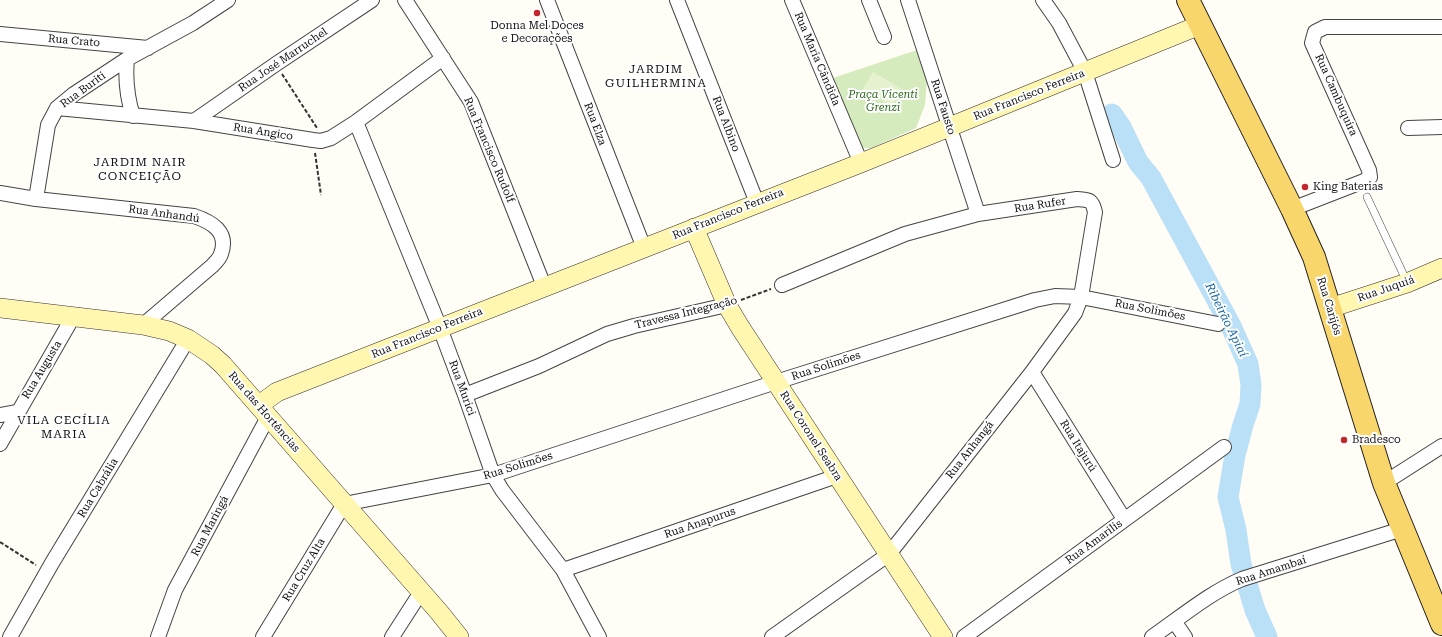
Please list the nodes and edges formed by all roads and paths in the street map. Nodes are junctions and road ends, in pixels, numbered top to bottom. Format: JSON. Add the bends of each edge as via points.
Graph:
{"nodes":[{"id":1,"x":228,"y":0,"type":"edge"},
{"id":2,"x":372,"y":0,"type":"edge"},
{"id":3,"x":405,"y":0,"type":"edge"},
{"id":4,"x":547,"y":0,"type":"edge"},
{"id":5,"x":677,"y":0,"type":"edge"},
{"id":6,"x":792,"y":0,"type":"edge"},
{"id":7,"x":869,"y":0,"type":"edge"},
{"id":8,"x":908,"y":0,"type":"edge"},
{"id":9,"x":1043,"y":0,"type":"edge"},
{"id":10,"x":1188,"y":0,"type":"edge"},
{"id":11,"x":1200,"y":26,"type":"junction"},
{"id":12,"x":1442,"y":28,"type":"edge"},
{"id":13,"x":0,"y":34,"type":"edge"},
{"id":14,"x":884,"y":38,"type":"dead end"},
{"id":15,"x":148,"y":48,"type":"junction"},
{"id":16,"x":443,"y":58,"type":"junction"},
{"id":17,"x":127,"y":59,"type":"junction"},
{"id":18,"x":276,"y":64,"type":"junction"},
{"id":19,"x":1085,"y":72,"type":"junction"},
{"id":20,"x":57,"y":108,"type":"junction"},
{"id":21,"x":133,"y":116,"type":"junction"},
{"id":22,"x":194,"y":122,"type":"junction"},
{"id":23,"x":356,"y":122,"type":"junction"},
{"id":24,"x":949,"y":126,"type":"junction"},
{"id":25,"x":1442,"y":127,"type":"edge"},
{"id":26,"x":1408,"y":128,"type":"dead end"},
{"id":27,"x":319,"y":140,"type":"junction"},
{"id":28,"x":1113,"y":160,"type":"dead end"},
{"id":29,"x":861,"y":163,"type":"junction"},
{"id":30,"x":0,"y":193,"type":"edge"},
{"id":31,"x":321,"y":195,"type":"dead end"},
{"id":32,"x":1367,"y":197,"type":"dead end"},
{"id":33,"x":36,"y":199,"type":"junction"},
{"id":34,"x":757,"y":203,"type":"junction"},
{"id":35,"x":1292,"y":209,"type":"junction"},
{"id":36,"x":1095,"y":212,"type":"joint"},
{"id":37,"x":978,"y":214,"type":"junction"},
{"id":38,"x":694,"y":228,"type":"junction"},
{"id":39,"x":644,"y":248,"type":"junction"},
{"id":40,"x":1442,"y":268,"type":"edge"},
{"id":41,"x":1407,"y":283,"type":"junction"},
{"id":42,"x":782,"y":285,"type":"joint"},
{"id":43,"x":544,"y":286,"type":"junction"},
{"id":44,"x":1081,"y":296,"type":"junction"},
{"id":45,"x":727,"y":305,"type":"junction"},
{"id":46,"x":0,"y":308,"type":"edge"},
{"id":47,"x":1330,"y":308,"type":"junction"},
{"id":48,"x":73,"y":317,"type":"junction"},
{"id":49,"x":1218,"y":324,"type":"dead end"},
{"id":50,"x":143,"y":325,"type":"junction"},
{"id":51,"x":440,"y":328,"type":"junction"},
{"id":52,"x":188,"y":339,"type":"junction"},
{"id":53,"x":1032,"y":372,"type":"junction"},
{"id":54,"x":776,"y":382,"type":"junction"},
{"id":55,"x":465,"y":395,"type":"junction"},
{"id":56,"x":17,"y":412,"type":"junction"},
{"id":57,"x":264,"y":412,"type":"junction"},
{"id":58,"x":0,"y":415,"type":"edge"},
{"id":59,"x":0,"y":444,"type":"edge"},
{"id":60,"x":1442,"y":446,"type":"edge"},
{"id":61,"x":1224,"y":447,"type":"dead end"},
{"id":62,"x":493,"y":475,"type":"junction"},
{"id":63,"x":837,"y":476,"type":"junction"},
{"id":64,"x":1384,"y":483,"type":"junction"},
{"id":65,"x":344,"y":504,"type":"junction"},
{"id":66,"x":1124,"y":520,"type":"junction"},
{"id":67,"x":1402,"y":529,"type":"junction"},
{"id":68,"x":0,"y":542,"type":"edge"},
{"id":69,"x":889,"y":554,"type":"junction"},
{"id":70,"x":563,"y":570,"type":"junction"},
{"id":71,"x":48,"y":571,"type":"junction"},
{"id":72,"x":421,"y":592,"type":"junction"},
{"id":73,"x":1174,"y":621,"type":"junction"},
{"id":74,"x":1442,"y":624,"type":"edge"},
{"id":75,"x":10,"y":637,"type":"edge"},
{"id":76,"x":158,"y":637,"type":"edge"},
{"id":77,"x":263,"y":637,"type":"edge"},
{"id":78,"x":392,"y":637,"type":"edge"},
{"id":79,"x":459,"y":637,"type":"edge"},
{"id":80,"x":600,"y":637,"type":"edge"},
{"id":81,"x":772,"y":637,"type":"edge"},
{"id":82,"x":943,"y":637,"type":"edge"},
{"id":83,"x":964,"y":637,"type":"edge"},
{"id":84,"x":1152,"y":637,"type":"edge"},
{"id":85,"x":1185,"y":637,"type":"edge"}],
"edges":[{"from":1,"to":15,"type":"street","name":"Rua Buriti"},
{"from":2,"to":18,"type":"street","name":"Rua José Marruchel"},
{"from":3,"to":16,"type":"street","name":"Rua Francisco Rudolf"},
{"from":4,"to":39,"type":"street","name":"Rua Elza"},
{"from":5,"to":34,"type":"street","name":"Rua Albino"},
{"from":6,"to":29,"type":"street","name":"Rua Maria Cândida"},
{"from":7,"to":14,"type":"street"},
{"from":8,"to":24,"type":"street","name":"Rua Fausto"},
{"from":9,"to":19,"type":"street","via":[[1059,23]]},
{"from":10,"to":11,"type":"main road","name":"Rua Carijós"},
{"from":11,"to":19,"type":"street","name":"Rua Francisco Ferreira"},
{"from":11,"to":35,"type":"main road","name":"Rua Carijós"},
{"from":12,"to":35,"type":"street","name":"Rua Cambuquira","via":[[1325,27],[1315,32],[1312,43],[1370,177]]},
{"from":13,"to":15,"type":"street","name":"Rua Crato"},
{"from":15,"to":17,"type":"street","name":"Rua Buriti"},
{"from":16,"to":23,"type":"street"},
{"from":16,"to":43,"type":"street","name":"Rua Francisco Rudolf","via":[[471,102]]},
{"from":17,"to":20,"type":"street","name":"Rua Buriti"},
{"from":17,"to":21,"type":"street","via":[[127,95]]},
{"from":18,"to":22,"type":"street","name":"Rua José Marruchel"},
{"from":18,"to":27,"type":"path"},
{"from":19,"to":24,"type":"street","name":"Rua Francisco Ferreira"},
{"from":19,"to":28,"type":"street"},
{"from":20,"to":21,"type":"street","name":"Rua Angico"},
{"from":20,"to":33,"type":"street","name":"Rua Buriti","via":[[48,125]]},
{"from":21,"to":22,"type":"street","name":"Rua Angico"},
{"from":22,"to":27,"type":"street","name":"Rua Angico"},
{"from":23,"to":27,"type":"street","via":[[331,138]]},
{"from":23,"to":51,"type":"street","name":"Rua Murici"},
{"from":24,"to":29,"type":"street","name":"Rua Francisco Ferreira"},
{"from":24,"to":37,"type":"street","name":"Rua Fausto"},
{"from":25,"to":26,"type":"street"},
{"from":27,"to":31,"type":"path"},
{"from":29,"to":34,"type":"street","name":"Rua Francisco Ferreira"},
{"from":30,"to":33,"type":"street","name":"Rua Anhandú"},
{"from":32,"to":41,"type":"lane"},
{"from":33,"to":50,"type":"street","name":"Rua Anhandú","via":[[194,216],[208,220],[215,226],[223,243],[221,255],[212,266]]},
{"from":34,"to":38,"type":"street","name":"Rua Francisco Ferreira"},
{"from":35,"to":47,"type":"main road","name":"Rua Carijós","via":[[1314,257]]},
{"from":36,"to":37,"type":"street","name":"Rua Rufer","via":[[1093,204],[1088,200],[1077,199]]},
{"from":36,"to":44,"type":"street","name":"Rua Anhangá"},
{"from":37,"to":42,"type":"street","via":[[905,234]]},
{"from":38,"to":39,"type":"street","name":"Rua Francisco Ferreira"},
{"from":38,"to":45,"type":"street","name":"Rua Coronel Seabra"},
{"from":39,"to":43,"type":"street","name":"Rua Francisco Ferreira"},
{"from":40,"to":41,"type":"street","name":"Rua Juquiá"},
{"from":41,"to":47,"type":"street","name":"Rua Juquiá"},
{"from":42,"to":45,"type":"path","name":"Travessa Integração"},
{"from":43,"to":51,"type":"street","name":"Rua Francisco Ferreira"},
{"from":44,"to":49,"type":"street","name":"Rua Solimões"},
{"from":44,"to":53,"type":"street","name":"Rua Anhangá","via":[[1075,313]]},
{"from":44,"to":54,"type":"street","name":"Rua Solimões","via":[[1054,296],[1035,300]]},
{"from":45,"to":54,"type":"street","name":"Rua Coronel Seabra"},
{"from":45,"to":55,"type":"street","name":"Travessa Integração","via":[[608,334],[539,366]]},
{"from":46,"to":48,"type":"street","name":"Rua das Hortências"},
{"from":47,"to":64,"type":"main road","name":"Rua Carijós"},
{"from":48,"to":50,"type":"street","name":"Rua das Hortências"},
{"from":48,"to":56,"type":"street","name":"Rua Augusta"},
{"from":50,"to":52,"type":"street","name":"Rua das Hortências"},
{"from":51,"to":55,"type":"street","name":"Rua Murici"},
{"from":51,"to":57,"type":"street","name":"Rua Francisco Ferreira","via":[[277,392],[266,400]]},
{"from":52,"to":57,"type":"street","name":"Rua das Hortências","via":[[223,365]]},
{"from":52,"to":71,"type":"street","name":"Rua Cabrália"},
{"from":53,"to":66,"type":"street","name":"Rua Itajurú"},
{"from":53,"to":69,"type":"street","name":"Rua Anhangá"},
{"from":54,"to":62,"type":"street","name":"Rua Solimões"},
{"from":54,"to":63,"type":"street","name":"Rua Coronel Seabra"},
{"from":55,"to":62,"type":"street","name":"Rua Murici"},
{"from":56,"to":58,"type":"street"},
{"from":56,"to":59,"type":"street","name":"Rua Augusta"},
{"from":57,"to":65,"type":"street","name":"Rua das Hortências"},
{"from":57,"to":76,"type":"street","name":"Rua Maringá","via":[[175,590]]},
{"from":60,"to":64,"type":"street"},
{"from":61,"to":66,"type":"street","name":"Rua Amarilis"},
{"from":62,"to":65,"type":"street","name":"Rua Solimões"},
{"from":62,"to":70,"type":"street","name":"Rua Murici"},
{"from":63,"to":69,"type":"street","name":"Rua Coronel Seabra"},
{"from":63,"to":70,"type":"street","name":"Rua Anapurus"},
{"from":64,"to":67,"type":"main road","name":"Rua Carijós"},
{"from":65,"to":72,"type":"street","name":"Rua das Hortências"},
{"from":65,"to":77,"type":"street","name":"Rua Cruz Alta"},
{"from":66,"to":83,"type":"street","name":"Rua Amarilis"},
{"from":67,"to":73,"type":"street","name":"Rua Amambaí","via":[[1246,578],[1217,591]]},
{"from":67,"to":74,"type":"main road","name":"Rua Carijós"},
{"from":68,"to":71,"type":"path"},
{"from":69,"to":81,"type":"street","name":"Rua Anhangá"},
{"from":69,"to":82,"type":"street","name":"Rua Coronel Seabra"},
{"from":70,"to":80,"type":"street","name":"Rua Murici"},
{"from":71,"to":75,"type":"street","name":"Rua Cabrália"},
{"from":72,"to":78,"type":"street"},
{"from":72,"to":79,"type":"street","name":"Rua das Hortências"},
{"from":73,"to":84,"type":"street","name":"Rua Amambaí"},
{"from":73,"to":85,"type":"street"}]}
